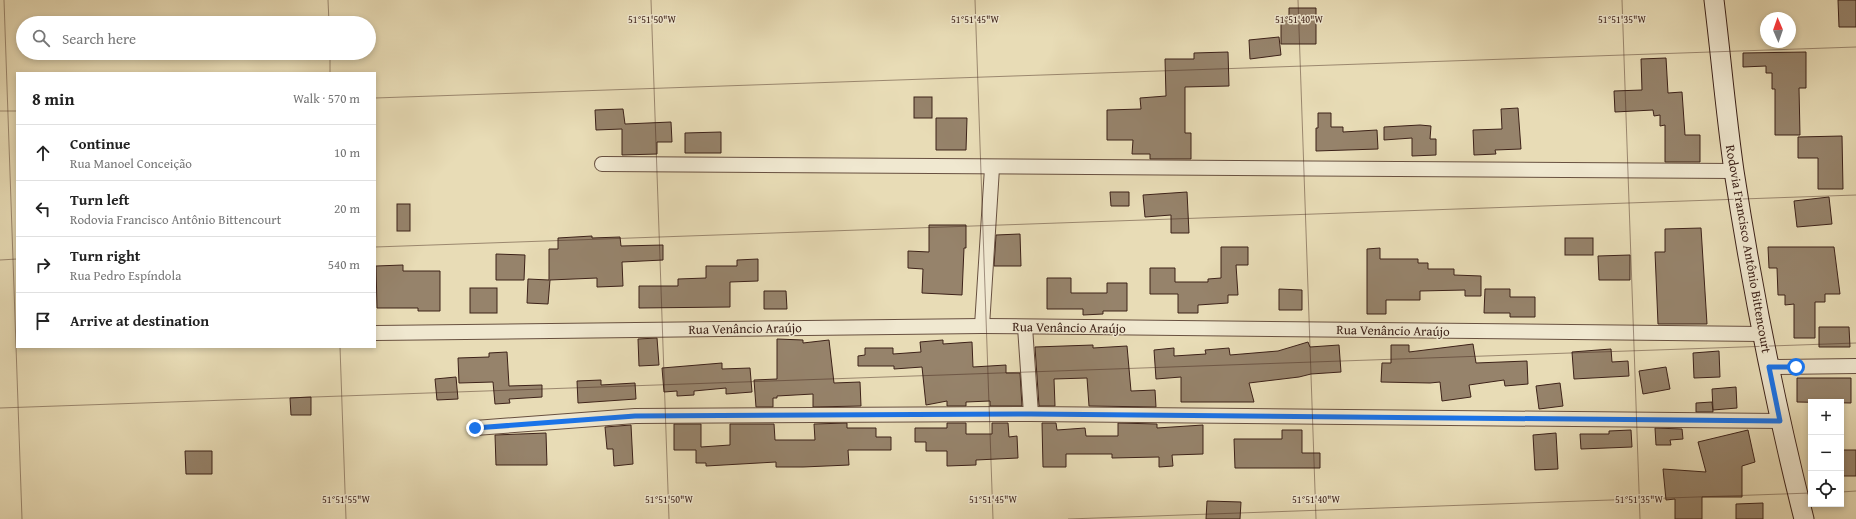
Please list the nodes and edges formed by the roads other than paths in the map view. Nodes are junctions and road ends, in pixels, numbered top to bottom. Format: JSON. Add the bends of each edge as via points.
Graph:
{"nodes":[{"id":1,"x":1714,"y":0,"type":"edge"},
{"id":2,"x":602,"y":164,"type":"dead end"},
{"id":3,"x":992,"y":168,"type":"junction"},
{"id":4,"x":1734,"y":171,"type":"junction"},
{"id":5,"x":982,"y":326,"type":"junction"},
{"id":6,"x":1025,"y":327,"type":"junction"},
{"id":7,"x":376,"y":333,"type":"edge"},
{"id":8,"x":1762,"y":334,"type":"junction"},
{"id":9,"x":1856,"y":366,"type":"edge"},
{"id":10,"x":1769,"y":367,"type":"junction"},
{"id":11,"x":1031,"y":414,"type":"junction"},
{"id":12,"x":1780,"y":421,"type":"junction"},
{"id":13,"x":475,"y":428,"type":"dead end"},
{"id":14,"x":1804,"y":519,"type":"edge"}],
"edges":[{"from":1,"to":4,"type":"street","name":"Rodovia Francisco Antônio Bittencourt"},
{"from":2,"to":3,"type":"street"},
{"from":3,"to":4,"type":"street"},
{"from":3,"to":5,"type":"street"},
{"from":4,"to":8,"type":"street","name":"Rodovia Francisco Antônio Bittencourt"},
{"from":5,"to":6,"type":"street","name":"Rua Venâncio Araújo"},
{"from":5,"to":7,"type":"street","name":"Rua Venâncio Araújo"},
{"from":6,"to":8,"type":"street","name":"Rua Venâncio Araújo"},
{"from":6,"to":11,"type":"street"},
{"from":8,"to":10,"type":"street","name":"Rodovia Francisco Antônio Bittencourt"},
{"from":9,"to":10,"type":"street"},
{"from":10,"to":12,"type":"street","name":"Rodovia Francisco Antônio Bittencourt"},
{"from":11,"to":12,"type":"street"},
{"from":11,"to":13,"type":"street","via":[[635,416]]},
{"from":12,"to":14,"type":"street","name":"Rodovia Francisco Antônio Bittencourt"}]}
